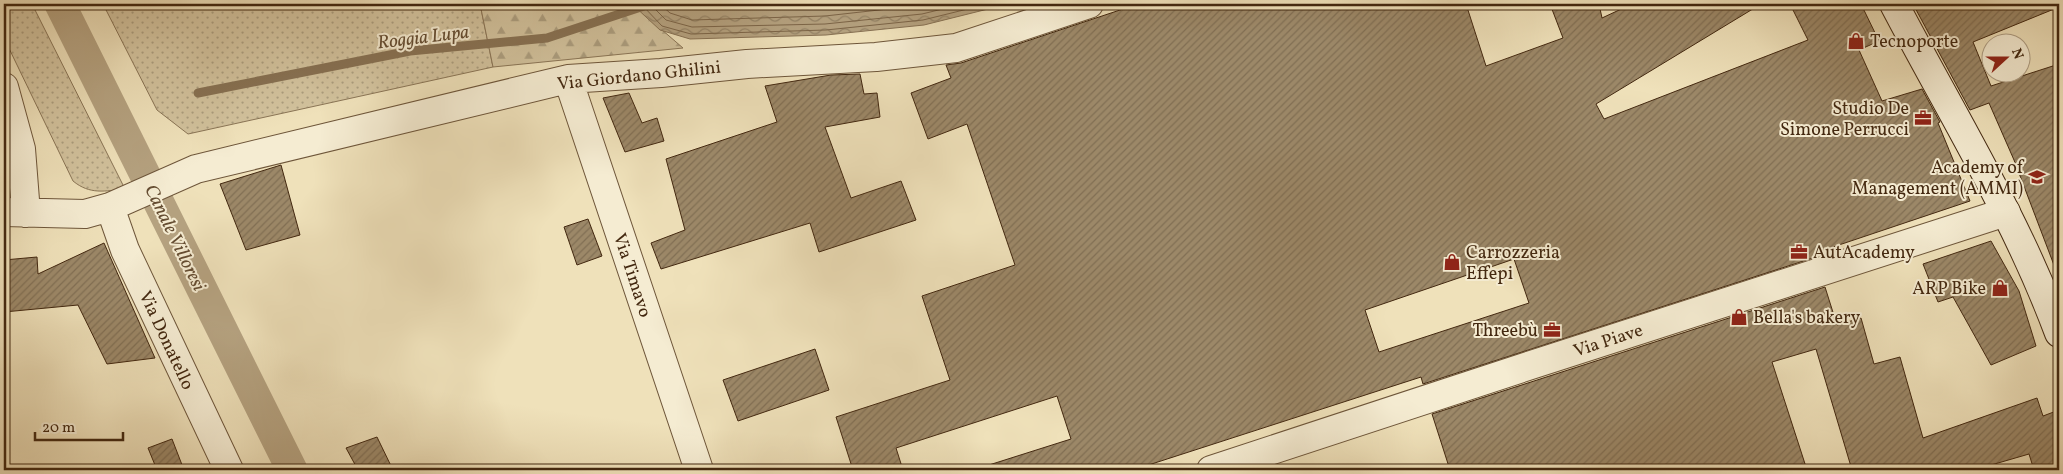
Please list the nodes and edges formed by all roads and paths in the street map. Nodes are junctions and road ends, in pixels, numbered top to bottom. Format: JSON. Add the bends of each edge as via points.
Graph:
{"nodes":[{"id":1,"x":1089,"y":4,"type":"edge"},
{"id":2,"x":1894,"y":4,"type":"edge"},
{"id":3,"x":568,"y":79,"type":"junction"},
{"id":4,"x":4,"y":87,"type":"edge"},
{"id":5,"x":110,"y":207,"type":"junction"},
{"id":6,"x":15,"y":212,"type":"edge"},
{"id":7,"x":2006,"y":212,"type":"junction"},
{"id":8,"x":2059,"y":333,"type":"edge"},
{"id":9,"x":229,"y":470,"type":"edge"},
{"id":10,"x":699,"y":470,"type":"edge"},
{"id":11,"x":1210,"y":470,"type":"edge"}],
"edges":[{"from":1,"to":3,"type":"street","name":"Via Giordano Ghilini","via":[[956,48],[876,57]]},
{"from":2,"to":7,"type":"street"},
{"from":3,"to":5,"type":"street","name":"Via Giordano Ghilini","via":[[205,166]]},
{"from":3,"to":10,"type":"street","name":"Via Timavo"},
{"from":4,"to":6,"type":"street","via":[[20,148]]},
{"from":5,"to":6,"type":"street","name":"Via Giordano Ghilini","via":[[85,214]]},
{"from":5,"to":9,"type":"street","name":"Via Donatello","via":[[130,259]]},
{"from":7,"to":8,"type":"street","via":[[2044,290]]},
{"from":7,"to":11,"type":"street","name":"Via Piave"}]}
